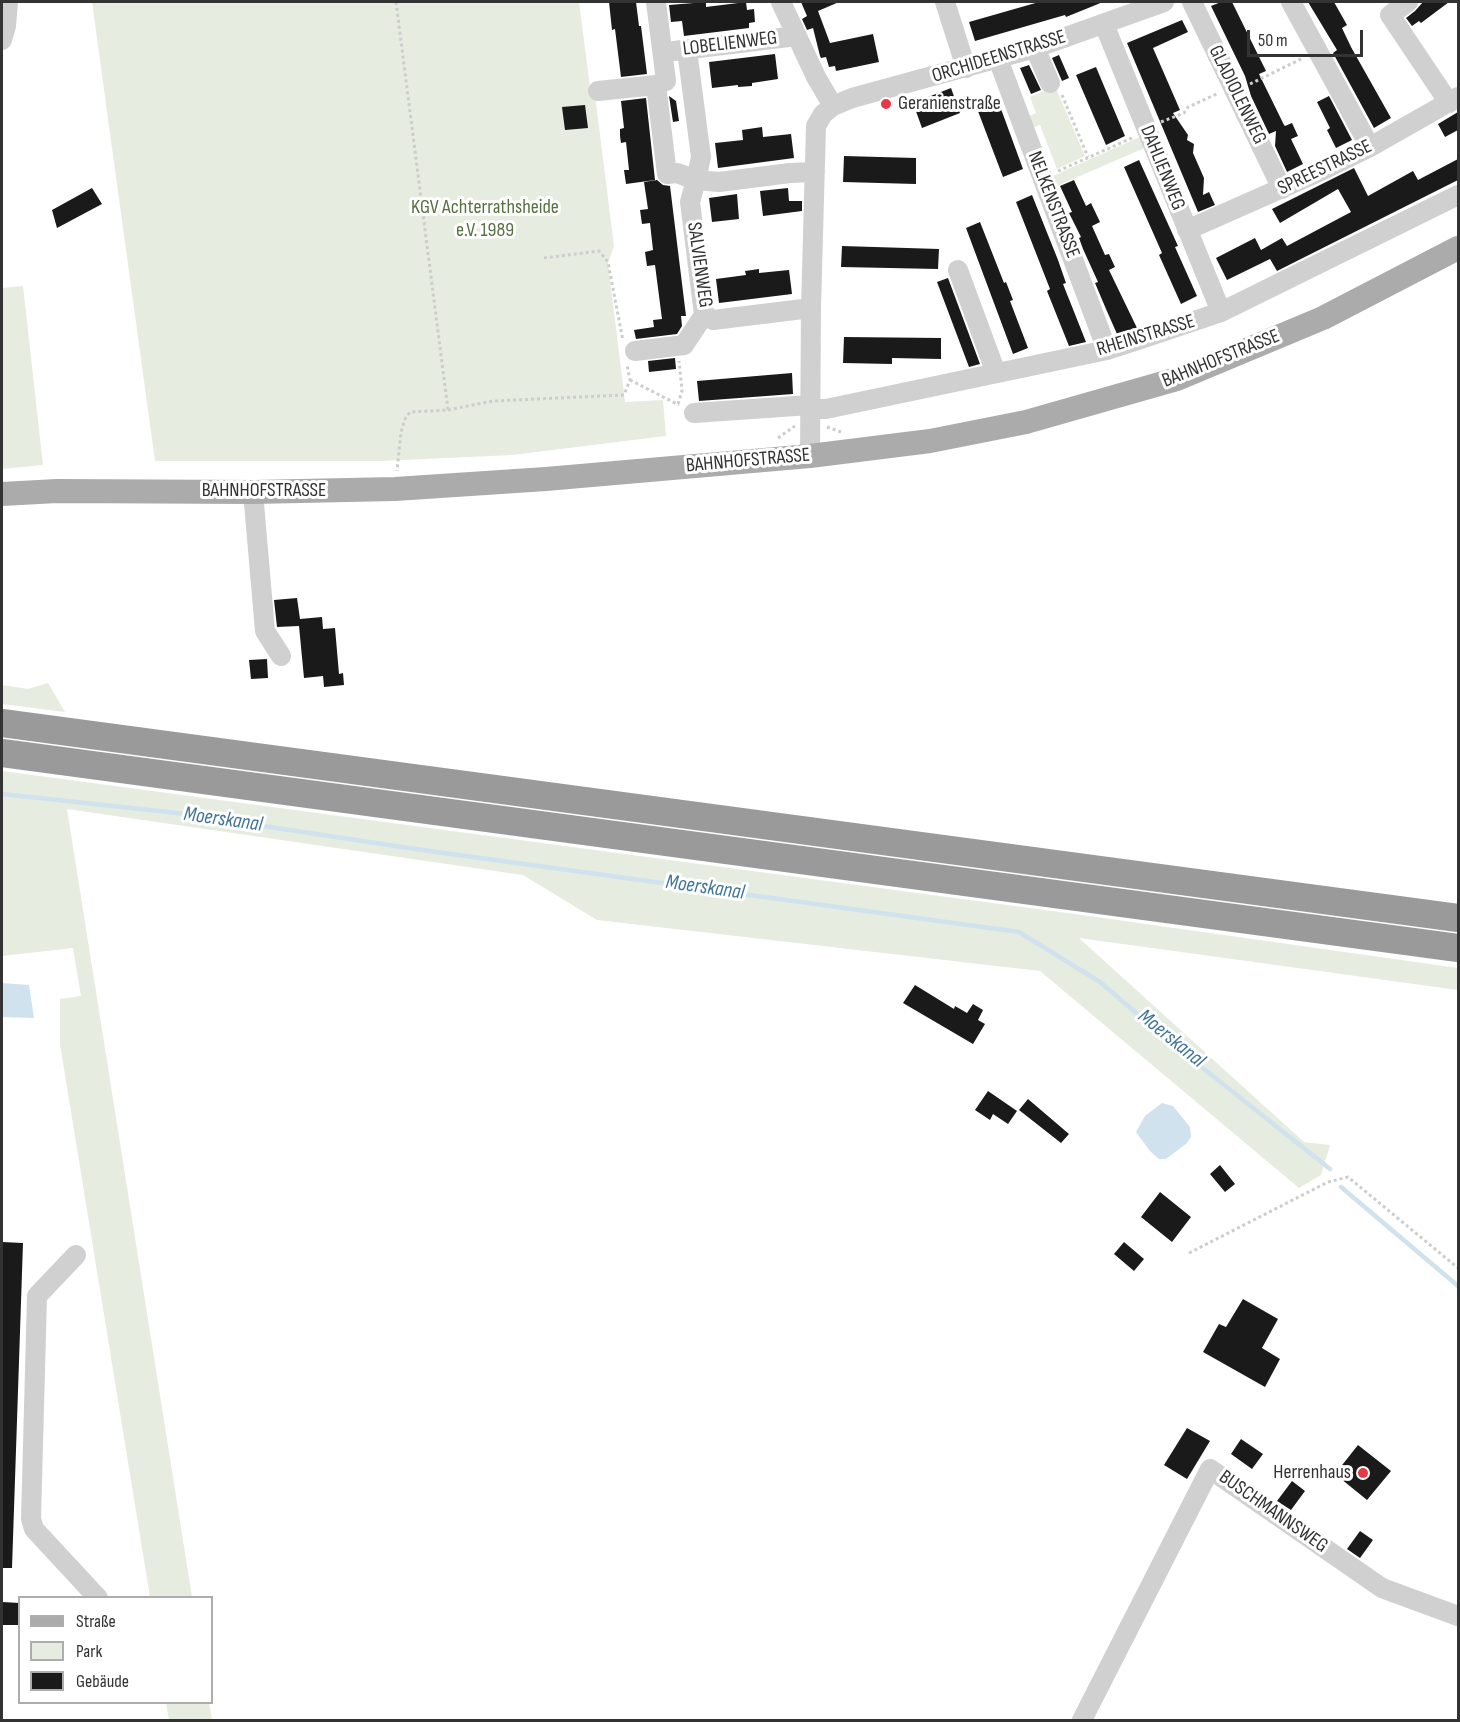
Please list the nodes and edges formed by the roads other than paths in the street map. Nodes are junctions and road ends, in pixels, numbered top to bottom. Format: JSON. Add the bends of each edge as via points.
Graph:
{"nodes":[{"id":1,"x":8,"y":2,"type":"edge"},
{"id":2,"x":656,"y":2,"type":"edge"},
{"id":3,"x":781,"y":2,"type":"edge"},
{"id":4,"x":945,"y":2,"type":"edge"},
{"id":5,"x":1164,"y":2,"type":"edge"},
{"id":6,"x":1192,"y":2,"type":"edge"},
{"id":7,"x":1291,"y":2,"type":"edge"},
{"id":8,"x":1408,"y":2,"type":"edge"},
{"id":9,"x":1104,"y":24,"type":"junction"},
{"id":10,"x":797,"y":36,"type":"junction"},
{"id":11,"x":2,"y":40,"type":"edge"},
{"id":12,"x":1035,"y":48,"type":"junction"},
{"id":13,"x":687,"y":50,"type":"junction"},
{"id":14,"x":663,"y":53,"type":"junction"},
{"id":15,"x":998,"y":59,"type":"junction"},
{"id":16,"x":966,"y":68,"type":"junction"},
{"id":17,"x":691,"y":77,"type":"junction"},
{"id":18,"x":661,"y":83,"type":"junction"},
{"id":19,"x":1050,"y":83,"type":"road end"},
{"id":20,"x":598,"y":92,"type":"dead end"},
{"id":21,"x":1454,"y":100,"type":"edge"},
{"id":22,"x":833,"y":106,"type":"junction"},
{"id":23,"x":1370,"y":147,"type":"junction"},
{"id":24,"x":815,"y":172,"type":"junction"},
{"id":25,"x":696,"y":180,"type":"junction"},
{"id":26,"x":1282,"y":189,"type":"junction"},
{"id":27,"x":1458,"y":195,"type":"edge"},
{"id":28,"x":1187,"y":230,"type":"junction"},
{"id":29,"x":1458,"y":249,"type":"edge"},
{"id":30,"x":958,"y":270,"type":"dead end"},
{"id":31,"x":811,"y":308,"type":"junction"},
{"id":32,"x":1221,"y":312,"type":"junction"},
{"id":33,"x":704,"y":315,"type":"junction"},
{"id":34,"x":1107,"y":350,"type":"junction"},
{"id":35,"x":628,"y":351,"type":"road end"},
{"id":36,"x":996,"y":373,"type":"junction"},
{"id":37,"x":810,"y":407,"type":"junction"},
{"id":38,"x":686,"y":408,"type":"road end"},
{"id":39,"x":810,"y":456,"type":"junction"},
{"id":40,"x":253,"y":492,"type":"junction"},
{"id":41,"x":2,"y":494,"type":"edge"},
{"id":42,"x":281,"y":656,"type":"dead end"},
{"id":43,"x":2,"y":723,"type":"edge"},
{"id":44,"x":2,"y":753,"type":"edge"},
{"id":45,"x":1458,"y":918,"type":"edge"},
{"id":46,"x":1458,"y":948,"type":"edge"},
{"id":47,"x":76,"y":1255,"type":"dead end"},
{"id":48,"x":96,"y":1596,"type":"edge"},
{"id":49,"x":1458,"y":1616,"type":"edge"},
{"id":50,"x":1083,"y":1720,"type":"edge"}],
"edges":[{"from":1,"to":11,"type":"street"},
{"from":2,"to":14,"type":"street"},
{"from":3,"to":10,"type":"street"},
{"from":4,"to":16,"type":"street"},
{"from":5,"to":9,"type":"street","name":"ORCHIDEENSTRASSE"},
{"from":6,"to":26,"type":"street","name":"GLADIOLENWEG"},
{"from":7,"to":23,"type":"street"},
{"from":8,"to":21,"type":"street","via":[[1390,15]]},
{"from":9,"to":12,"type":"street","name":"ORCHIDEENSTRASSE"},
{"from":9,"to":28,"type":"street","name":"DAHLIENWEG"},
{"from":10,"to":13,"type":"street","name":"LOBELIENWEG"},
{"from":10,"to":22,"type":"street"},
{"from":12,"to":15,"type":"street","name":"ORCHIDEENSTRASSE"},
{"from":12,"to":19,"type":"street"},
{"from":13,"to":14,"type":"street","name":"LOBELIENWEG"},
{"from":13,"to":17,"type":"street","name":"SALVIENWEG"},
{"from":14,"to":18,"type":"street"},
{"from":15,"to":16,"type":"street","name":"ORCHIDEENSTRASSE"},
{"from":15,"to":34,"type":"street","name":"NELKENSTRASSE"},
{"from":16,"to":22,"type":"street","name":"ORCHIDEENSTRASSE"},
{"from":17,"to":18,"type":"street"},
{"from":17,"to":25,"type":"street","name":"SALVIENWEG","via":[[701,157]]},
{"from":18,"to":20,"type":"street"},
{"from":18,"to":25,"type":"street","via":[[667,174],[677,173]]},
{"from":21,"to":23,"type":"street","name":"SPREESTRASSE"},
{"from":22,"to":24,"type":"street","via":[[816,126]]},
{"from":23,"to":26,"type":"street","name":"SPREESTRASSE"},
{"from":24,"to":25,"type":"street","via":[[719,182]]},
{"from":24,"to":31,"type":"street"},
{"from":25,"to":33,"type":"street","name":"SALVIENWEG","via":[[690,202]]},
{"from":26,"to":28,"type":"street","name":"SPREESTRASSE"},
{"from":27,"to":32,"type":"street","name":"RHEINSTRASSE"},
{"from":28,"to":32,"type":"street","name":"DAHLIENWEG"},
{"from":29,"to":39,"type":"main road","name":"BAHNHOFSTRASSE","via":[[1323,318],[1177,380],[1026,422],[930,441]]},
{"from":30,"to":36,"type":"street"},
{"from":31,"to":33,"type":"street","name":"SALVIENWEG","via":[[712,320]]},
{"from":31,"to":37,"type":"street"},
{"from":32,"to":34,"type":"street","name":"RHEINSTRASSE"},
{"from":33,"to":35,"type":"street","via":[[684,345]]},
{"from":34,"to":36,"type":"street","name":"RHEINSTRASSE"},
{"from":36,"to":37,"type":"street","name":"RHEINSTRASSE","via":[[826,409]]},
{"from":37,"to":38,"type":"street","name":"RHEINSTRASSE"},
{"from":37,"to":39,"type":"street"},
{"from":39,"to":40,"type":"main road","name":"BAHNHOFSTRASSE","via":[[394,489]]},
{"from":40,"to":41,"type":"main road","name":"BAHNHOFSTRASSE","via":[[110,490]]},
{"from":40,"to":42,"type":"street","via":[[265,631]]},
{"from":43,"to":45,"type":"highway"},
{"from":44,"to":46,"type":"highway"},
{"from":47,"to":48,"type":"street","via":[[38,1296],[31,1519],[34,1529]]},
{"from":49,"to":50,"type":"street","name":"BUSCHMANNSWEG","via":[[1382,1588],[1210,1469]]}]}
